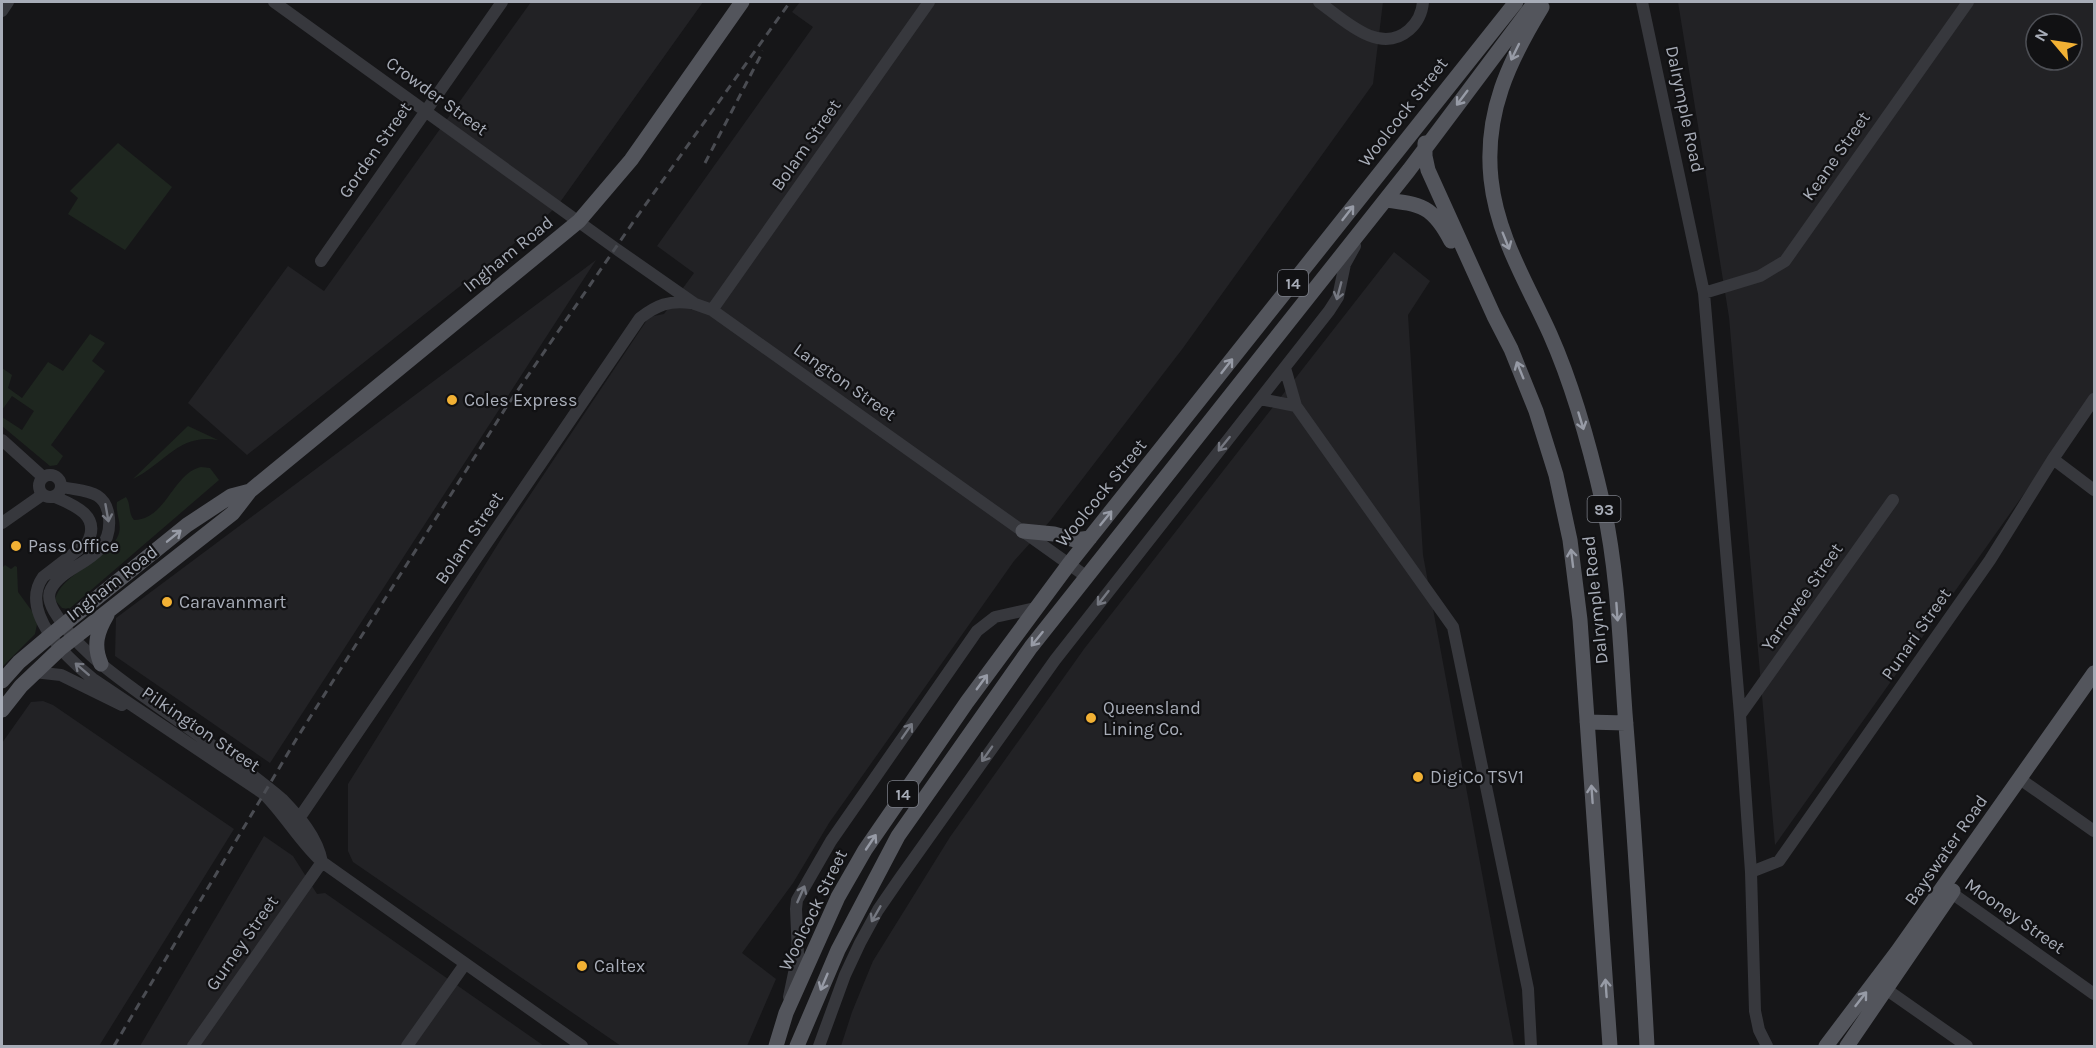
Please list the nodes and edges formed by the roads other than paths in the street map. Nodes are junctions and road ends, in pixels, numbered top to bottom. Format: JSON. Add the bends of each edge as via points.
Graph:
{"nodes":[{"id":1,"x":8,"y":2,"type":"edge"},
{"id":2,"x":274,"y":2,"type":"edge"},
{"id":3,"x":502,"y":2,"type":"edge"},
{"id":4,"x":742,"y":2,"type":"edge"},
{"id":5,"x":929,"y":2,"type":"edge"},
{"id":6,"x":1319,"y":2,"type":"edge"},
{"id":7,"x":1423,"y":2,"type":"edge"},
{"id":8,"x":1515,"y":2,"type":"edge"},
{"id":9,"x":1535,"y":2,"type":"edge"},
{"id":10,"x":1545,"y":2,"type":"edge"},
{"id":11,"x":1642,"y":2,"type":"edge"},
{"id":12,"x":1968,"y":2,"type":"edge"},
{"id":13,"x":2,"y":11,"type":"edge"},
{"id":14,"x":1430,"y":109,"type":"junction"},
{"id":15,"x":425,"y":110,"type":"junction"},
{"id":16,"x":1447,"y":118,"type":"junction"},
{"id":17,"x":1425,"y":147,"type":"junction"},
{"id":18,"x":1385,"y":200,"type":"junction"},
{"id":19,"x":1370,"y":219,"type":"junction"},
{"id":20,"x":579,"y":221,"type":"junction"},
{"id":21,"x":321,"y":261,"type":"dead end"},
{"id":22,"x":1704,"y":293,"type":"junction"},
{"id":23,"x":695,"y":304,"type":"junction"},
{"id":24,"x":712,"y":310,"type":"junction"},
{"id":25,"x":1494,"y":316,"type":"junction"},
{"id":26,"x":1285,"y":368,"type":"junction"},
{"id":27,"x":1260,"y":399,"type":"junction"},
{"id":28,"x":2094,"y":399,"type":"edge"},
{"id":29,"x":1296,"y":406,"type":"junction"},
{"id":30,"x":2,"y":440,"type":"edge"},
{"id":31,"x":2053,"y":459,"type":"junction"},
{"id":32,"x":43,"y":477,"type":"junction"},
{"id":33,"x":250,"y":490,"type":"junction"},
{"id":34,"x":2094,"y":490,"type":"edge"},
{"id":35,"x":53,"y":493,"type":"junction"},
{"id":36,"x":1893,"y":500,"type":"dead end"},
{"id":37,"x":2,"y":523,"type":"edge"},
{"id":38,"x":1023,"y":531,"type":"junction"},
{"id":39,"x":1090,"y":538,"type":"junction"},
{"id":40,"x":1069,"y":564,"type":"junction"},
{"id":41,"x":1087,"y":577,"type":"junction"},
{"id":42,"x":112,"y":607,"type":"junction"},
{"id":43,"x":1035,"y":608,"type":"junction"},
{"id":44,"x":57,"y":630,"type":"junction"},
{"id":45,"x":73,"y":638,"type":"junction"},
{"id":46,"x":61,"y":648,"type":"junction"},
{"id":47,"x":101,"y":664,"type":"junction"},
{"id":48,"x":34,"y":672,"type":"junction"},
{"id":49,"x":2,"y":681,"type":"edge"},
{"id":50,"x":2093,"y":684,"type":"edge"},
{"id":51,"x":2,"y":710,"type":"edge"},
{"id":52,"x":1740,"y":716,"type":"junction"},
{"id":53,"x":1587,"y":722,"type":"junction"},
{"id":54,"x":1626,"y":723,"type":"junction"},
{"id":55,"x":177,"y":733,"type":"junction"},
{"id":56,"x":2024,"y":782,"type":"junction"},
{"id":57,"x":295,"y":820,"type":"junction"},
{"id":58,"x":2094,"y":831,"type":"edge"},
{"id":59,"x":322,"y":862,"type":"junction"},
{"id":60,"x":1750,"y":872,"type":"junction"},
{"id":61,"x":1947,"y":890,"type":"junction"},
{"id":62,"x":465,"y":964,"type":"junction"},
{"id":63,"x":1881,"y":986,"type":"junction"},
{"id":64,"x":2094,"y":994,"type":"edge"},
{"id":65,"x":786,"y":1013,"type":"junction"},
{"id":66,"x":193,"y":1047,"type":"edge"},
{"id":67,"x":407,"y":1047,"type":"edge"},
{"id":68,"x":582,"y":1047,"type":"edge"},
{"id":69,"x":776,"y":1047,"type":"edge"},
{"id":70,"x":797,"y":1047,"type":"edge"},
{"id":71,"x":819,"y":1047,"type":"edge"},
{"id":72,"x":1531,"y":1047,"type":"edge"},
{"id":73,"x":1610,"y":1047,"type":"edge"},
{"id":74,"x":1647,"y":1047,"type":"edge"},
{"id":75,"x":1767,"y":1047,"type":"edge"},
{"id":76,"x":1826,"y":1047,"type":"edge"},
{"id":77,"x":1847,"y":1047,"type":"edge"},
{"id":78,"x":1967,"y":1047,"type":"edge"}],
"edges":[{"from":1,"to":13,"type":"street"},
{"from":2,"to":15,"type":"street","name":"Crowder Street"},
{"from":3,"to":15,"type":"street","name":"Gorden Street"},
{"from":4,"to":20,"type":"main road","name":"Ingham Road","via":[[632,159]]},
{"from":5,"to":24,"type":"street","name":"Bolam Street"},
{"from":6,"to":7,"type":"street","via":[[1367,36],[1391,39],[1406,32],[1419,17]]},
{"from":8,"to":14,"type":"main road","name":"Woolcock Street","number":"14"},
{"from":9,"to":16,"type":"main road","name":"Woolcock Street","number":"14","one_way":true},
{"from":10,"to":54,"type":"main road","name":"Dalrymple Road","number":"93","one_way":true,"via":[[1519,44],[1498,95],[1491,177],[1502,231],[1551,336],[1582,420],[1603,506],[1616,594]]},
{"from":11,"to":22,"type":"street","name":"Dalrymple Road"},
{"from":12,"to":22,"type":"street","name":"Keane Street","via":[[1785,261],[1760,276]]},
{"from":14,"to":16,"type":"main road","via":[[1434,120]]},
{"from":14,"to":17,"type":"main road","name":"Dalrymple Road","number":"93"},
{"from":39,"to":14,"type":"main road","name":"Woolcock Street","number":"14","one_way":true},
{"from":15,"to":20,"type":"street","name":"Crowder Street"},
{"from":15,"to":21,"type":"street","name":"Gorden Street"},
{"from":16,"to":17,"type":"main road","name":"Woolcock Street","number":"14"},
{"from":17,"to":18,"type":"main road","name":"Woolcock Street","number":"14"},
{"from":17,"to":25,"type":"main road","name":"Dalrymple Road","number":"93","via":[[1428,170]]},
{"from":18,"to":19,"type":"main road","name":"Woolcock Street","number":"14"},
{"from":18,"to":25,"type":"main road","via":[[1415,203],[1439,221]]},
{"from":19,"to":26,"type":"street","one_way":true,"via":[[1345,264],[1338,297]]},
{"from":19,"to":41,"type":"main road","name":"Woolcock Street","number":"14"},
{"from":20,"to":23,"type":"street","name":"Langton Street"},
{"from":20,"to":33,"type":"main road","name":"Ingham Road"},
{"from":22,"to":52,"type":"street","name":"Dalrymple Road"},
{"from":23,"to":24,"type":"street","name":"Langton Street"},
{"from":23,"to":57,"type":"street","name":"Bolam Street","via":[[679,301],[656,306],[640,318]]},
{"from":24,"to":38,"type":"street","name":"Langton Street"},
{"from":53,"to":25,"type":"main road","name":"Dalrymple Road","number":"93","one_way":true,"via":[[1570,540],[1556,475],[1536,411]]},
{"from":26,"to":27,"type":"street"},
{"from":26,"to":29,"type":"street"},
{"from":27,"to":29,"type":"street"},
{"from":27,"to":71,"type":"street","one_way":true,"via":[[1055,660],[878,910],[845,975]]},
{"from":28,"to":31,"type":"street","name":"Punari Street"},
{"from":29,"to":72,"type":"street","via":[[1453,627],[1528,989]]},
{"from":30,"to":32,"type":"street"},
{"from":31,"to":34,"type":"street"},
{"from":31,"to":60,"type":"street","name":"Punari Street","via":[[1990,560],[1779,861]]},
{"from":32,"to":35,"type":"street","via":[[39,484]]},
{"from":32,"to":35,"type":"street","via":[[60,480]]},
{"from":33,"to":42,"type":"main road","name":"Ingham Road","via":[[233,513]]},
{"from":44,"to":33,"type":"main road","name":"Ingham Road","one_way":true,"via":[[187,525],[231,496]]},
{"from":35,"to":37,"type":"street"},
{"from":35,"to":44,"type":"street","via":[[80,508],[90,525],[89,539],[83,546],[38,584],[38,612]]},
{"from":35,"to":44,"type":"street","one_way":true,"via":[[92,493],[101,498],[109,526],[100,549],[51,590]]},
{"from":36,"to":52,"type":"street","name":"Yarrowee Street"},
{"from":38,"to":39,"type":"main road","via":[[1075,540]]},
{"from":38,"to":40,"type":"street","name":"Langton Street"},
{"from":39,"to":40,"type":"main road","name":"Woolcock Street","number":"14"},
{"from":40,"to":41,"type":"street","name":"Langton Street"},
{"from":40,"to":43,"type":"main road","name":"Woolcock Street","number":"14"},
{"from":41,"to":70,"type":"main road","name":"Woolcock Street","number":"14","one_way":true,"via":[[1031,647],[897,836],[838,950]]},
{"from":42,"to":45,"type":"main road","name":"Ingham Road"},
{"from":42,"to":47,"type":"main road","via":[[97,634]]},
{"from":65,"to":43,"type":"main road","name":"Woolcock Street","number":"14","one_way":true,"via":[[838,897],[865,850]]},
{"from":65,"to":43,"type":"street","one_way":true,"via":[[798,954],[797,900],[831,841],[977,631],[994,616]]},
{"from":44,"to":45,"type":"street","name":"Pilkington Street"},
{"from":44,"to":46,"type":"street","name":"Pilkington Street"},
{"from":44,"to":49,"type":"main road","name":"Ingham Road"},
{"from":45,"to":46,"type":"main road","name":"Ingham Road"},
{"from":45,"to":47,"type":"street","name":"Pilkington Street"},
{"from":46,"to":48,"type":"main road","name":"Ingham Road"},
{"from":55,"to":46,"type":"street","name":"Pilkington Street","one_way":true,"via":[[93,679]]},
{"from":47,"to":57,"type":"street","name":"Pilkington Street","via":[[268,787]]},
{"from":48,"to":51,"type":"main road","name":"Ingham Road"},
{"from":48,"to":55,"type":"street","via":[[62,675]]},
{"from":50,"to":56,"type":"main road","name":"Bayswater Road"},
{"from":52,"to":60,"type":"street","name":"Dalrymple Road"},
{"from":53,"to":54,"type":"main road"},
{"from":73,"to":53,"type":"main road","name":"Dalrymple Road","number":"93","one_way":true},
{"from":54,"to":74,"type":"main road","name":"Dalrymple Road","number":"93"},
{"from":55,"to":57,"type":"street","name":"Pilkington Street"},
{"from":56,"to":58,"type":"street"},
{"from":56,"to":61,"type":"main road","name":"Bayswater Road"},
{"from":57,"to":59,"type":"street","name":"Pilkington Street","via":[[309,850]]},
{"from":59,"to":62,"type":"street","name":"Pilkington Street"},
{"from":59,"to":66,"type":"street","name":"Gurney Street"},
{"from":60,"to":75,"type":"street","name":"Dalrymple Road","via":[[1755,1011]]},
{"from":61,"to":63,"type":"main road","name":"Bayswater Road"},
{"from":61,"to":64,"type":"street","name":"Mooney Street"},
{"from":62,"to":67,"type":"street"},
{"from":62,"to":68,"type":"street","name":"Pilkington Street"},
{"from":76,"to":63,"type":"main road","name":"Bayswater Road","one_way":true},
{"from":63,"to":77,"type":"main road","name":"Bayswater Road"},
{"from":63,"to":78,"type":"street"},
{"from":65,"to":69,"type":"main road","name":"Woolcock Street","number":"14"}]}
